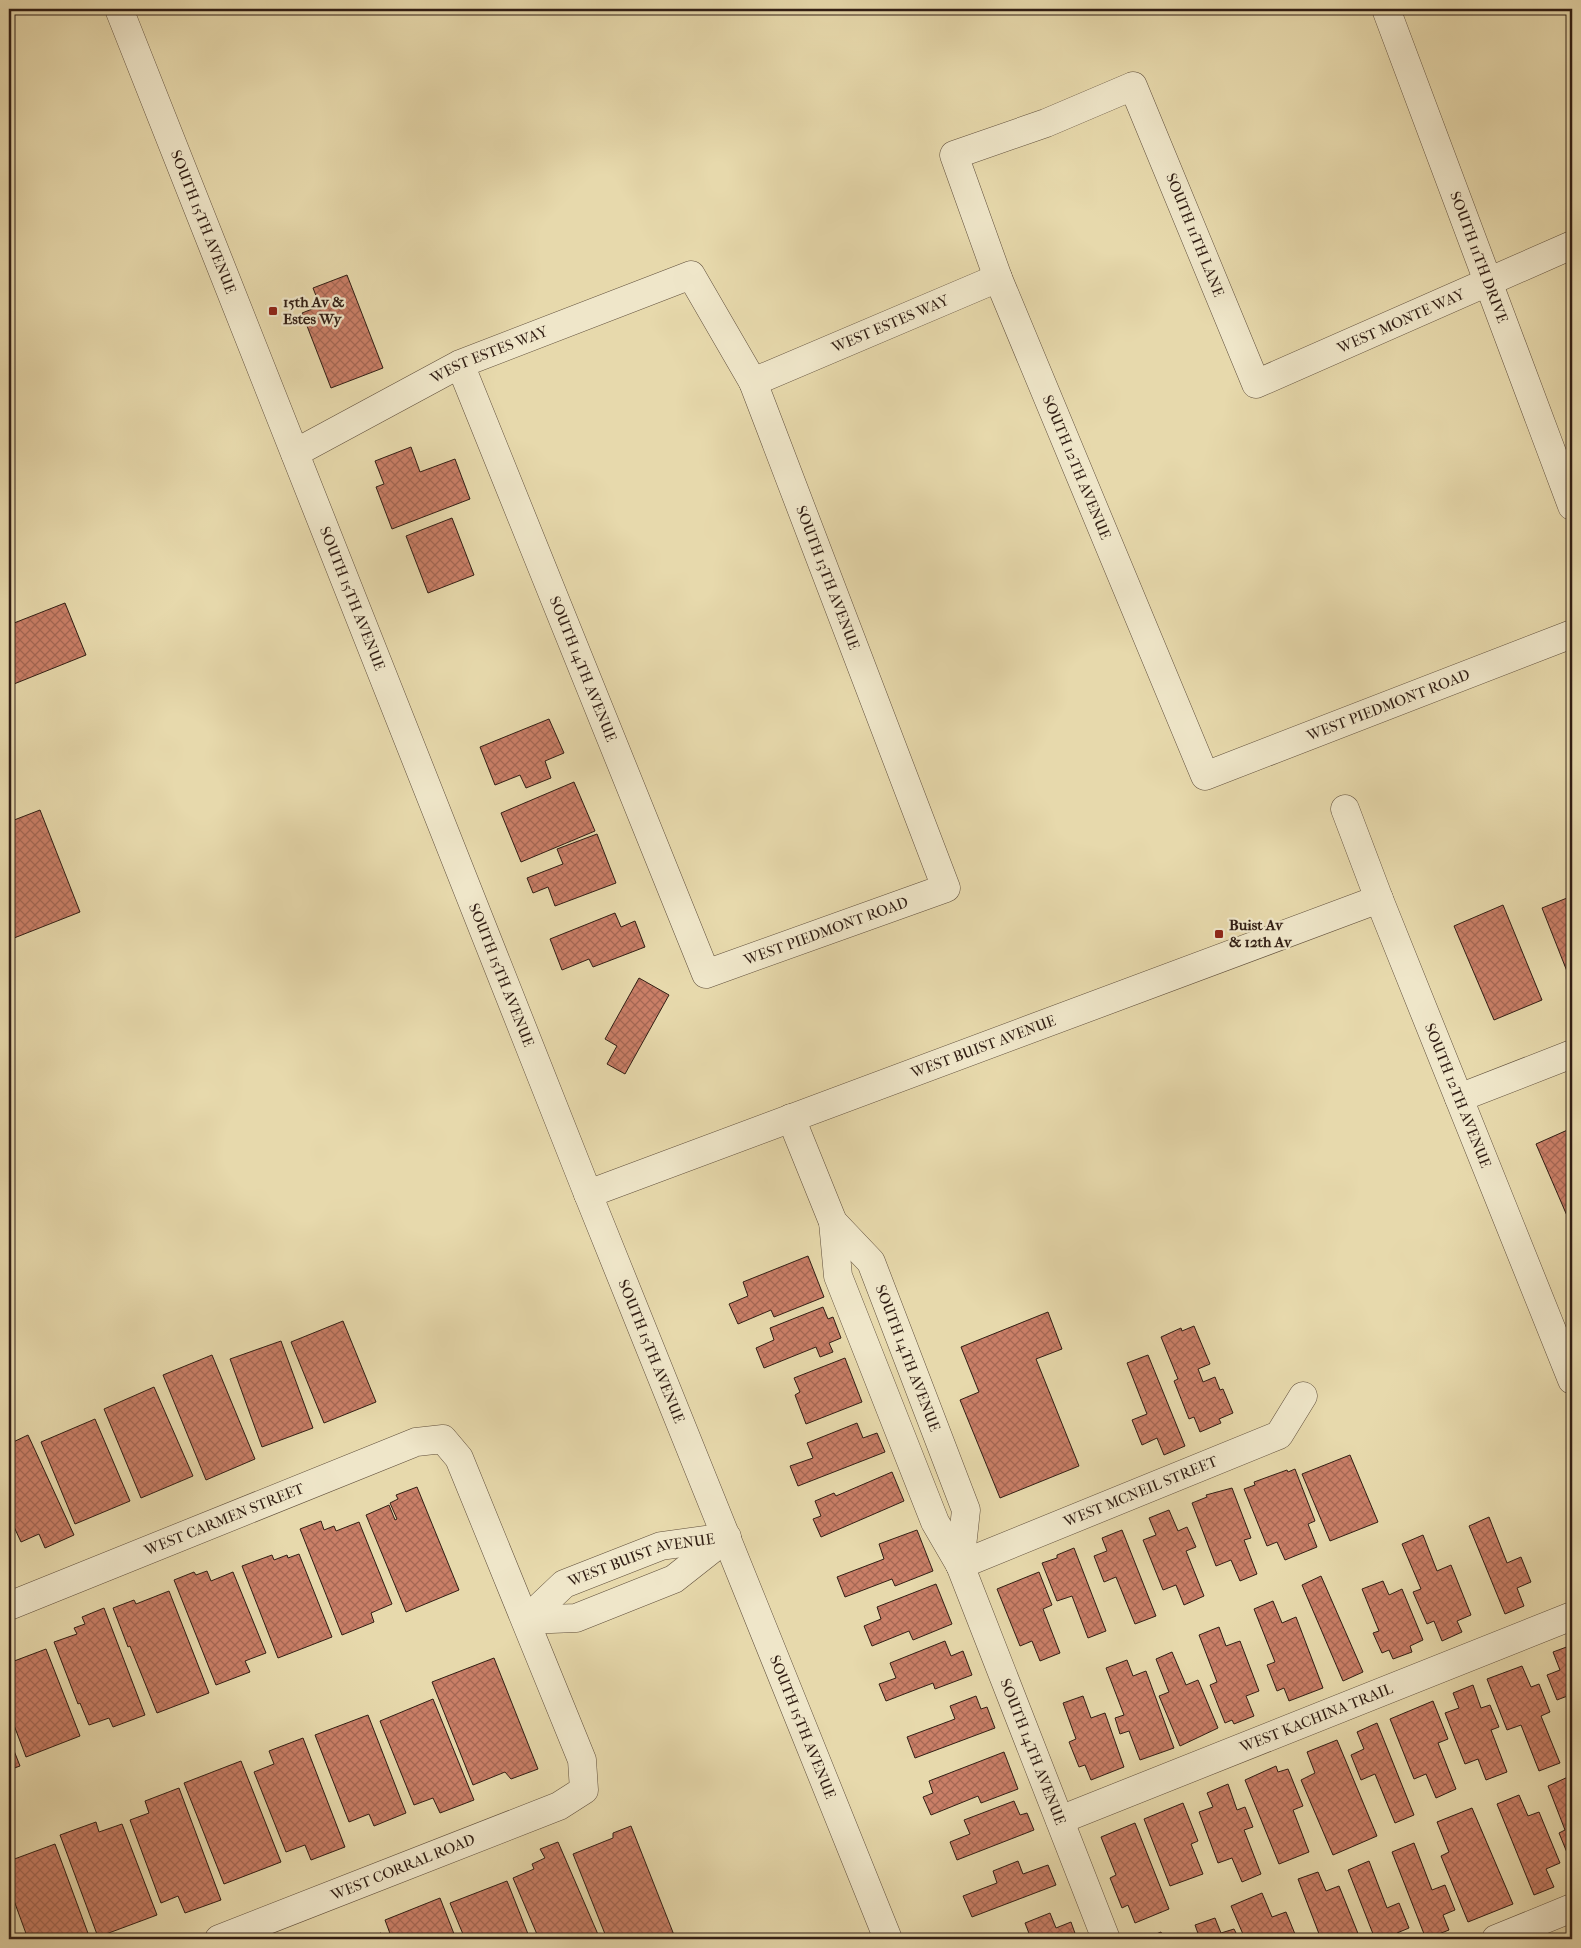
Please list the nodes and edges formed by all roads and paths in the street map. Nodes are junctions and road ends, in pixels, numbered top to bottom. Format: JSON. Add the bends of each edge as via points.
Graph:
{"nodes":[{"id":1,"x":119,"y":9,"type":"edge"},
{"id":2,"x":1386,"y":9,"type":"edge"},
{"id":3,"x":954,"y":155,"type":"joint"},
{"id":4,"x":1572,"y":245,"type":"edge"},
{"id":5,"x":691,"y":275,"type":"joint"},
{"id":6,"x":998,"y":278,"type":"junction"},
{"id":7,"x":1489,"y":282,"type":"junction"},
{"id":8,"x":460,"y":364,"type":"junction"},
{"id":9,"x":753,"y":382,"type":"junction"},
{"id":10,"x":1256,"y":384,"type":"joint"},
{"id":11,"x":295,"y":453,"type":"junction"},
{"id":12,"x":1572,"y":506,"type":"edge"},
{"id":13,"x":1572,"y":634,"type":"edge"},
{"id":14,"x":1205,"y":776,"type":"joint"},
{"id":15,"x":1345,"y":809,"type":"dead end"},
{"id":16,"x":946,"y":888,"type":"joint"},
{"id":17,"x":1379,"y":899,"type":"junction"},
{"id":18,"x":706,"y":974,"type":"joint"},
{"id":19,"x":1572,"y":1054,"type":"edge"},
{"id":20,"x":1459,"y":1098,"type":"junction"},
{"id":21,"x":791,"y":1118,"type":"junction"},
{"id":22,"x":588,"y":1194,"type":"junction"},
{"id":23,"x":833,"y":1222,"type":"junction"},
{"id":24,"x":885,"y":1301,"type":"junction"},
{"id":25,"x":854,"y":1313,"type":"junction"},
{"id":26,"x":1572,"y":1380,"type":"edge"},
{"id":27,"x":1303,"y":1396,"type":"dead end"},
{"id":28,"x":728,"y":1537,"type":"junction"},
{"id":29,"x":960,"y":1565,"type":"junction"},
{"id":30,"x":608,"y":1567,"type":"junction"},
{"id":31,"x":621,"y":1600,"type":"junction"},
{"id":32,"x":9,"y":1606,"type":"edge"},
{"id":33,"x":1572,"y":1616,"type":"edge"},
{"id":34,"x":526,"y":1620,"type":"junction"},
{"id":35,"x":1060,"y":1820,"type":"junction"},
{"id":36,"x":1572,"y":1908,"type":"edge"},
{"id":37,"x":220,"y":1939,"type":"edge"},
{"id":38,"x":888,"y":1939,"type":"edge"},
{"id":39,"x":1106,"y":1939,"type":"edge"},
{"id":40,"x":1496,"y":1939,"type":"edge"}],
"edges":[{"from":1,"to":11,"type":"street","name":"SOUTH 15TH AVENUE"},
{"from":2,"to":7,"type":"street","name":"SOUTH 11TH DRIVE"},
{"from":3,"to":6,"type":"street","name":"SOUTH 12TH AVENUE"},
{"from":3,"to":10,"type":"street","name":"SOUTH 11TH LANE","via":[[1133,86]]},
{"from":4,"to":7,"type":"street","name":"WEST MONTE WAY"},
{"from":5,"to":8,"type":"street","name":"WEST ESTES WAY"},
{"from":5,"to":9,"type":"street","name":"SOUTH 13TH AVENUE"},
{"from":6,"to":9,"type":"street","name":"WEST ESTES WAY"},
{"from":6,"to":14,"type":"street","name":"SOUTH 12TH AVENUE"},
{"from":7,"to":10,"type":"street","name":"WEST MONTE WAY"},
{"from":7,"to":12,"type":"street","name":"SOUTH 11TH DRIVE"},
{"from":8,"to":11,"type":"street","name":"WEST ESTES WAY"},
{"from":8,"to":18,"type":"street","name":"SOUTH 14TH AVENUE"},
{"from":9,"to":16,"type":"street","name":"SOUTH 13TH AVENUE"},
{"from":11,"to":22,"type":"street","name":"SOUTH 15TH AVENUE"},
{"from":13,"to":14,"type":"street","name":"WEST PIEDMONT ROAD"},
{"from":15,"to":17,"type":"street","name":"SOUTH 12TH AVENUE"},
{"from":16,"to":18,"type":"street","name":"WEST PIEDMONT ROAD"},
{"from":17,"to":20,"type":"street","name":"SOUTH 12TH AVENUE"},
{"from":17,"to":21,"type":"street","name":"WEST BUIST AVENUE"},
{"from":19,"to":20,"type":"street"},
{"from":20,"to":26,"type":"street","name":"SOUTH 12TH AVENUE"},
{"from":21,"to":22,"type":"street","name":"WEST BUIST AVENUE"},
{"from":21,"to":23,"type":"street","name":"SOUTH 14TH AVENUE"},
{"from":22,"to":28,"type":"street","name":"SOUTH 15TH AVENUE"},
{"from":23,"to":24,"type":"street","name":"SOUTH 14TH AVENUE","via":[[871,1262]]},
{"from":23,"to":25,"type":"street","name":"SOUTH 14TH AVENUE","via":[[838,1276]]},
{"from":24,"to":25,"type":"street"},
{"from":24,"to":29,"type":"street","name":"SOUTH 14TH AVENUE","via":[[966,1510]]},
{"from":25,"to":29,"type":"street","name":"SOUTH 14TH AVENUE","via":[[935,1522]]},
{"from":27,"to":29,"type":"street","name":"WEST MCNEIL STREET","via":[[1279,1435]]},
{"from":28,"to":30,"type":"street","name":"WEST BUIST AVENUE","via":[[661,1546]]},
{"from":28,"to":31,"type":"street","name":"WEST BUIST AVENUE","via":[[674,1579]]},
{"from":28,"to":38,"type":"street","name":"SOUTH 15TH AVENUE"},
{"from":29,"to":35,"type":"street","name":"SOUTH 14TH AVENUE"},
{"from":30,"to":31,"type":"street"},
{"from":30,"to":34,"type":"street","name":"WEST BUIST AVENUE","via":[[564,1584]]},
{"from":31,"to":34,"type":"street","name":"WEST BUIST AVENUE","via":[[576,1618]]},
{"from":32,"to":34,"type":"street","name":"WEST CARMEN STREET","via":[[416,1442],[443,1440],[459,1458]]},
{"from":33,"to":35,"type":"street","name":"WEST KACHINA TRAIL"},
{"from":34,"to":37,"type":"street","name":"WEST CORRAL ROAD","via":[[582,1760],[584,1790],[559,1806]]},
{"from":35,"to":39,"type":"street","name":"SOUTH 14TH AVENUE"},
{"from":36,"to":40,"type":"street"}]}
